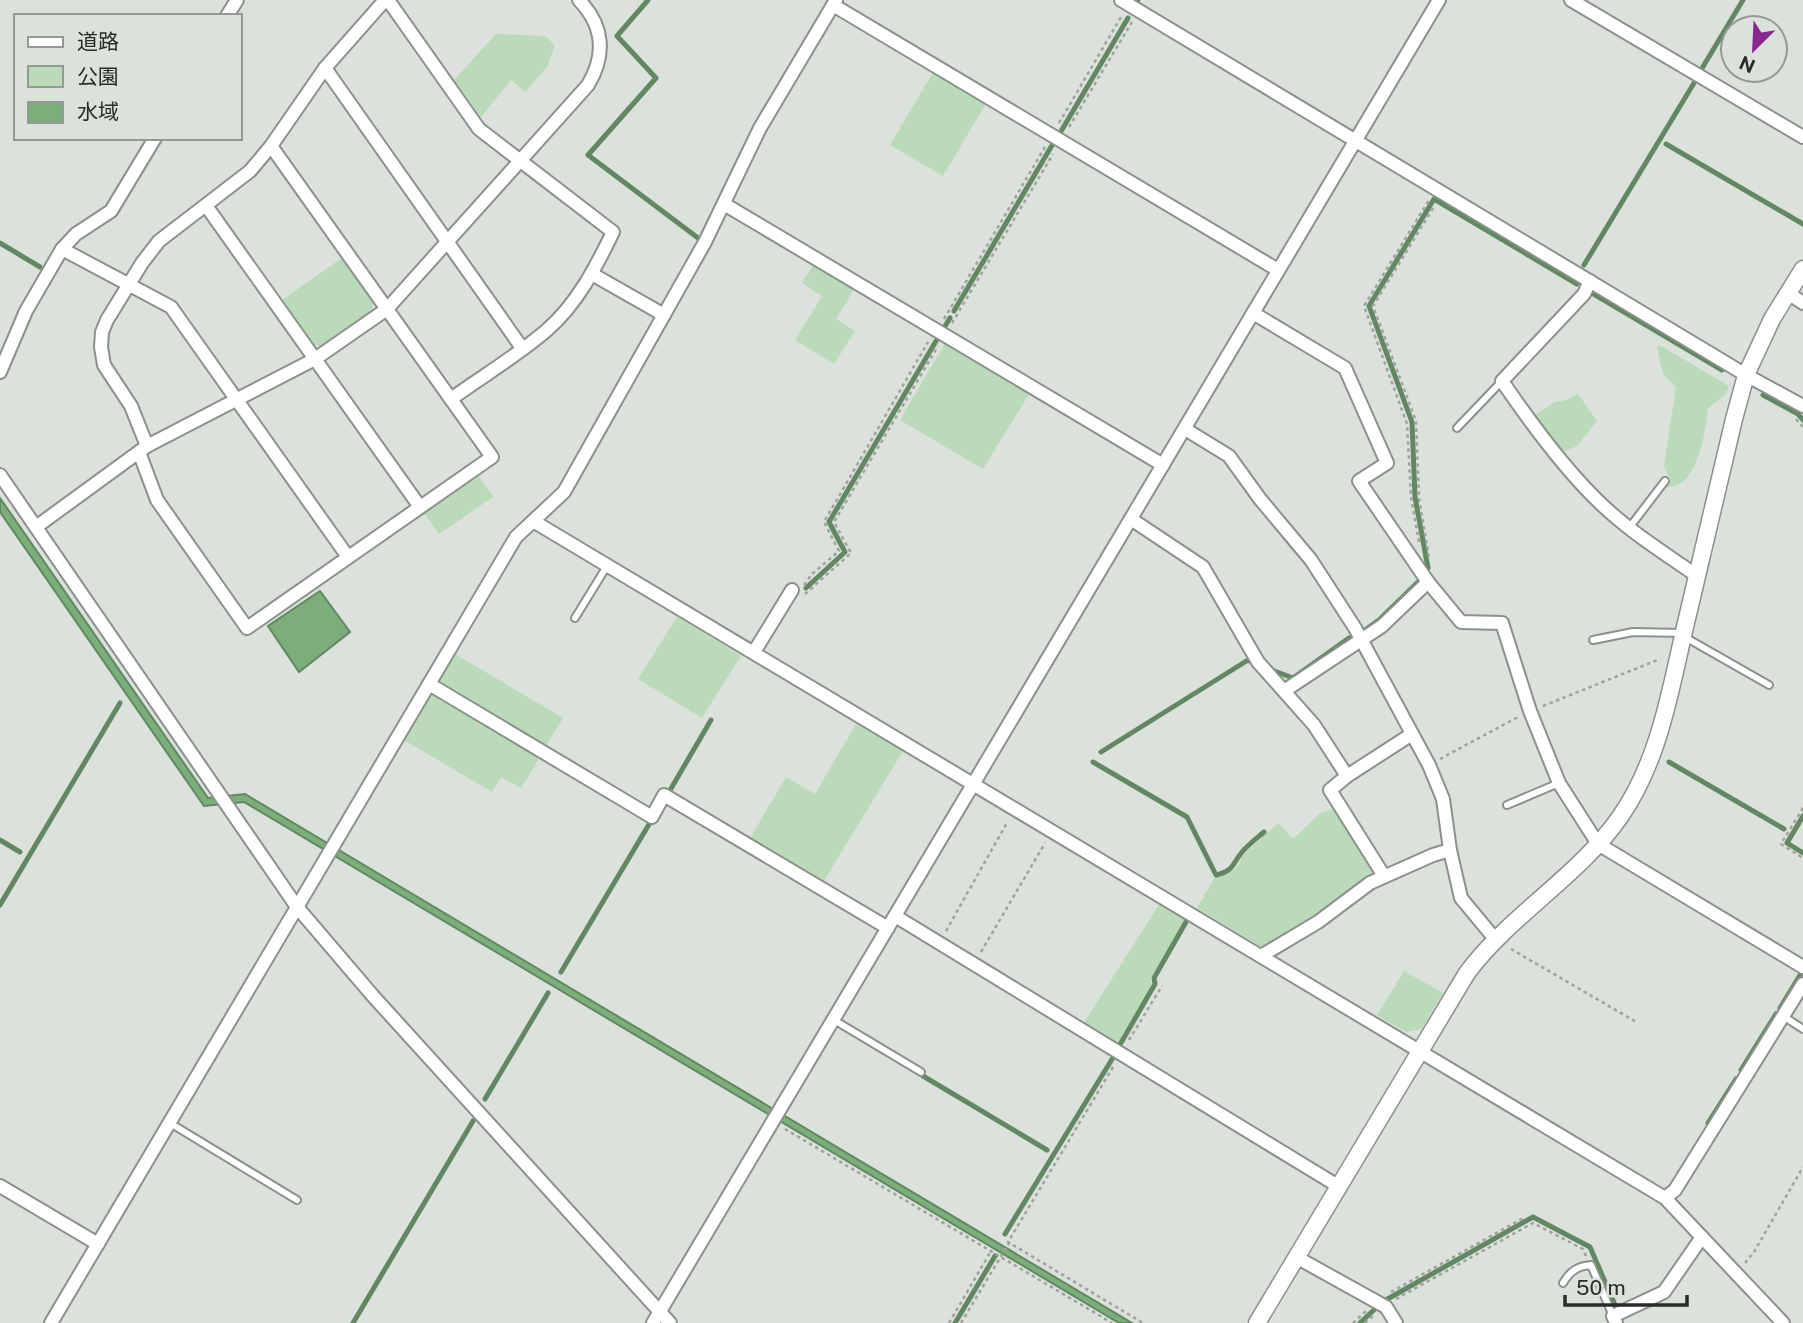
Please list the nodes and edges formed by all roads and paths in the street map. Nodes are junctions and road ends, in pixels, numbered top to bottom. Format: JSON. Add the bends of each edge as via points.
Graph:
{"nodes":[{"id":1,"x":387,"y":0,"type":"edge"},
{"id":2,"x":579,"y":0,"type":"edge"},
{"id":3,"x":1439,"y":0,"type":"edge"},
{"id":4,"x":1572,"y":0,"type":"edge"},
{"id":5,"x":835,"y":3,"type":"edge"},
{"id":6,"x":1130,"y":5,"type":"edge"},
{"id":7,"x":325,"y":68,"type":"junction"},
{"id":8,"x":1803,"y":137,"type":"edge"},
{"id":9,"x":1056,"y":138,"type":"junction"},
{"id":10,"x":154,"y":140,"type":"edge"},
{"id":11,"x":1355,"y":140,"type":"junction"},
{"id":12,"x":271,"y":146,"type":"junction"},
{"id":13,"x":521,"y":161,"type":"junction"},
{"id":14,"x":724,"y":204,"type":"junction"},
{"id":15,"x":207,"y":207,"type":"junction"},
{"id":16,"x":447,"y":242,"type":"junction"},
{"id":17,"x":62,"y":249,"type":"junction"},
{"id":18,"x":1803,"y":269,"type":"edge"},
{"id":19,"x":1278,"y":270,"type":"junction"},
{"id":20,"x":592,"y":274,"type":"junction"},
{"id":21,"x":1591,"y":281,"type":"junction"},
{"id":22,"x":129,"y":285,"type":"junction"},
{"id":23,"x":1788,"y":293,"type":"junction"},
{"id":24,"x":1803,"y":303,"type":"edge"},
{"id":25,"x":387,"y":309,"type":"junction"},
{"id":26,"x":948,"y":312,"type":"junction"},
{"id":27,"x":1253,"y":313,"type":"junction"},
{"id":28,"x":664,"y":315,"type":"junction"},
{"id":29,"x":956,"y":317,"type":"junction"},
{"id":30,"x":939,"y":332,"type":"junction"},
{"id":31,"x":522,"y":348,"type":"junction"},
{"id":32,"x":315,"y":359,"type":"junction"},
{"id":33,"x":0,"y":373,"type":"edge"},
{"id":34,"x":1746,"y":375,"type":"junction"},
{"id":35,"x":1502,"y":381,"type":"junction"},
{"id":36,"x":451,"y":399,"type":"junction"},
{"id":37,"x":236,"y":400,"type":"junction"},
{"id":38,"x":1803,"y":406,"type":"edge"},
{"id":39,"x":1457,"y":428,"type":"dead end"},
{"id":40,"x":1185,"y":429,"type":"junction"},
{"id":41,"x":143,"y":449,"type":"junction"},
{"id":42,"x":1163,"y":466,"type":"junction"},
{"id":43,"x":0,"y":475,"type":"edge"},
{"id":44,"x":1665,"y":481,"type":"dead end"},
{"id":45,"x":420,"y":507,"type":"junction"},
{"id":46,"x":1131,"y":519,"type":"junction"},
{"id":47,"x":533,"y":521,"type":"junction"},
{"id":48,"x":36,"y":527,"type":"junction"},
{"id":49,"x":1629,"y":528,"type":"junction"},
{"id":50,"x":348,"y":558,"type":"junction"},
{"id":51,"x":607,"y":566,"type":"junction"},
{"id":52,"x":1697,"y":576,"type":"junction"},
{"id":53,"x":1429,"y":582,"type":"junction"},
{"id":54,"x":792,"y":590,"type":"dead end"},
{"id":55,"x":575,"y":618,"type":"dead end"},
{"id":56,"x":1361,"y":639,"type":"junction"},
{"id":57,"x":1593,"y":640,"type":"dead end"},
{"id":58,"x":1682,"y":640,"type":"junction"},
{"id":59,"x":754,"y":653,"type":"junction"},
{"id":60,"x":429,"y":684,"type":"junction"},
{"id":61,"x":1769,"y":685,"type":"dead end"},
{"id":62,"x":1284,"y":691,"type":"junction"},
{"id":63,"x":1530,"y":711,"type":"junction"},
{"id":64,"x":1412,"y":734,"type":"junction"},
{"id":65,"x":1429,"y":765,"type":"junction"},
{"id":66,"x":1347,"y":776,"type":"junction"},
{"id":67,"x":1559,"y":783,"type":"junction"},
{"id":68,"x":973,"y":784,"type":"junction"},
{"id":69,"x":1507,"y":805,"type":"dead end"},
{"id":70,"x":1803,"y":808,"type":"edge"},
{"id":71,"x":1015,"y":809,"type":"junction"},
{"id":72,"x":1052,"y":831,"type":"junction"},
{"id":73,"x":1598,"y":844,"type":"junction"},
{"id":74,"x":1450,"y":850,"type":"junction"},
{"id":75,"x":1803,"y":858,"type":"edge"},
{"id":76,"x":1384,"y":876,"type":"junction"},
{"id":77,"x":298,"y":907,"type":"junction"},
{"id":78,"x":891,"y":922,"type":"junction"},
{"id":79,"x":1495,"y":939,"type":"junction"},
{"id":80,"x":939,"y":943,"type":"junction"},
{"id":81,"x":1261,"y":956,"type":"junction"},
{"id":82,"x":974,"y":964,"type":"junction"},
{"id":83,"x":1803,"y":967,"type":"edge"},
{"id":84,"x":1803,"y":984,"type":"edge"},
{"id":85,"x":1162,"y":986,"type":"dead end"},
{"id":86,"x":1783,"y":1016,"type":"junction"},
{"id":87,"x":834,"y":1020,"type":"junction"},
{"id":88,"x":1638,"y":1023,"type":"dead end"},
{"id":89,"x":1803,"y":1028,"type":"edge"},
{"id":90,"x":1419,"y":1050,"type":"junction"},
{"id":91,"x":1121,"y":1055,"type":"junction"},
{"id":92,"x":921,"y":1072,"type":"dead end"},
{"id":93,"x":776,"y":1117,"type":"junction"},
{"id":94,"x":170,"y":1123,"type":"junction"},
{"id":95,"x":1803,"y":1167,"type":"edge"},
{"id":96,"x":0,"y":1186,"type":"edge"},
{"id":97,"x":1338,"y":1186,"type":"junction"},
{"id":98,"x":1665,"y":1198,"type":"junction"},
{"id":99,"x":297,"y":1200,"type":"dead end"},
{"id":100,"x":1525,"y":1217,"type":"dead end"},
{"id":101,"x":1703,"y":1237,"type":"junction"},
{"id":102,"x":98,"y":1244,"type":"junction"},
{"id":103,"x":1008,"y":1245,"type":"junction"},
{"id":104,"x":991,"y":1251,"type":"junction"},
{"id":105,"x":1002,"y":1256,"type":"junction"},
{"id":106,"x":1296,"y":1257,"type":"junction"},
{"id":107,"x":1591,"y":1265,"type":"junction"},
{"id":108,"x":1736,"y":1273,"type":"junction"},
{"id":109,"x":1563,"y":1283,"type":"dead end"},
{"id":110,"x":1380,"y":1304,"type":"junction"},
{"id":111,"x":657,"y":1318,"type":"edge"},
{"id":112,"x":1614,"y":1320,"type":"edge"},
{"id":113,"x":51,"y":1323,"type":"edge"},
{"id":114,"x":670,"y":1323,"type":"edge"},
{"id":115,"x":949,"y":1323,"type":"edge"},
{"id":116,"x":961,"y":1323,"type":"edge"},
{"id":117,"x":1112,"y":1323,"type":"edge"},
{"id":118,"x":1143,"y":1323,"type":"edge"},
{"id":119,"x":1257,"y":1323,"type":"edge"},
{"id":120,"x":1353,"y":1323,"type":"edge"},
{"id":121,"x":1365,"y":1323,"type":"edge"},
{"id":122,"x":1396,"y":1323,"type":"edge"},
{"id":123,"x":1783,"y":1323,"type":"edge"}],
"edges":[{"from":1,"to":7,"type":"street"},
{"from":1,"to":13,"type":"street","via":[[479,129]]},
{"from":2,"to":13,"type":"street","via":[[596,24],[601,47],[596,72]]},
{"from":3,"to":11,"type":"street"},
{"from":4,"to":8,"type":"street"},
{"from":5,"to":9,"type":"street"},
{"from":5,"to":14,"type":"street","via":[[760,128]]},
{"from":6,"to":9,"type":"path"},
{"from":6,"to":9,"type":"path"},
{"from":6,"to":11,"type":"street"},
{"from":7,"to":12,"type":"street"},
{"from":7,"to":16,"type":"street"},
{"from":9,"to":19,"type":"street"},
{"from":9,"to":26,"type":"path"},
{"from":9,"to":29,"type":"path"},
{"from":10,"to":17,"type":"street","via":[[111,211]]},
{"from":11,"to":19,"type":"street"},
{"from":11,"to":21,"type":"street"},
{"from":12,"to":15,"type":"street","via":[[250,171]]},
{"from":12,"to":25,"type":"street"},
{"from":13,"to":16,"type":"street"},
{"from":13,"to":20,"type":"street","via":[[613,232]]},
{"from":14,"to":28,"type":"street"},
{"from":14,"to":30,"type":"street"},
{"from":15,"to":22,"type":"street","via":[[159,241]]},
{"from":15,"to":32,"type":"street"},
{"from":16,"to":25,"type":"street"},
{"from":16,"to":31,"type":"street"},
{"from":17,"to":22,"type":"street"},
{"from":17,"to":33,"type":"street","via":[[26,310]]},
{"from":18,"to":23,"type":"street"},
{"from":19,"to":27,"type":"street"},
{"from":20,"to":28,"type":"street"},
{"from":20,"to":31,"type":"street","via":[[548,329]]},
{"from":21,"to":34,"type":"street"},
{"from":21,"to":35,"type":"street"},
{"from":22,"to":37,"type":"street","via":[[171,307]]},
{"from":22,"to":41,"type":"street","via":[[107,320],[101,347],[104,365],[131,406]]},
{"from":23,"to":24,"type":"street"},
{"from":23,"to":34,"type":"street"},
{"from":25,"to":32,"type":"street"},
{"from":25,"to":36,"type":"street"},
{"from":26,"to":29,"type":"path"},
{"from":26,"to":30,"type":"path"},
{"from":27,"to":40,"type":"street"},
{"from":27,"to":53,"type":"street","via":[[1345,368],[1387,463],[1359,481]]},
{"from":28,"to":47,"type":"street","via":[[564,492]]},
{"from":29,"to":30,"type":"path"},
{"from":30,"to":30,"type":"path","via":[[824,523],[839,551],[812,574],[800,590],[806,595],[850,553],[834,522]]},
{"from":30,"to":42,"type":"street"},
{"from":31,"to":36,"type":"street"},
{"from":32,"to":37,"type":"street"},
{"from":32,"to":45,"type":"street"},
{"from":34,"to":38,"type":"street"},
{"from":34,"to":52,"type":"street"},
{"from":35,"to":39,"type":"lane"},
{"from":35,"to":49,"type":"street","via":[[1597,500]]},
{"from":36,"to":45,"type":"street","via":[[492,457]]},
{"from":37,"to":41,"type":"street"},
{"from":37,"to":50,"type":"street"},
{"from":40,"to":42,"type":"street"},
{"from":40,"to":56,"type":"street","via":[[1229,456],[1311,560]]},
{"from":41,"to":48,"type":"street"},
{"from":41,"to":50,"type":"street","via":[[157,500],[247,628]]},
{"from":42,"to":46,"type":"street"},
{"from":43,"to":48,"type":"street"},
{"from":44,"to":49,"type":"lane"},
{"from":45,"to":50,"type":"street"},
{"from":46,"to":62,"type":"street","via":[[1203,567],[1258,662]]},
{"from":46,"to":68,"type":"street"},
{"from":47,"to":51,"type":"street"},
{"from":47,"to":60,"type":"street","via":[[516,537]]},
{"from":48,"to":77,"type":"street"},
{"from":49,"to":52,"type":"street"},
{"from":51,"to":55,"type":"lane"},
{"from":51,"to":59,"type":"street"},
{"from":52,"to":58,"type":"street"},
{"from":53,"to":56,"type":"street"},
{"from":53,"to":63,"type":"street","via":[[1461,622],[1502,623]]},
{"from":54,"to":59,"type":"street"},
{"from":56,"to":62,"type":"street"},
{"from":56,"to":64,"type":"street"},
{"from":57,"to":58,"type":"lane","via":[[1633,632]]},
{"from":58,"to":61,"type":"lane"},
{"from":58,"to":63,"type":"path"},
{"from":58,"to":73,"type":"street","via":[[1650,759],[1620,817]]},
{"from":59,"to":68,"type":"street"},
{"from":60,"to":77,"type":"street"},
{"from":60,"to":78,"type":"street","via":[[652,817],[664,795]]},
{"from":62,"to":66,"type":"street","via":[[1314,725]]},
{"from":63,"to":65,"type":"path"},
{"from":63,"to":67,"type":"street"},
{"from":64,"to":65,"type":"street"},
{"from":64,"to":66,"type":"street"},
{"from":65,"to":74,"type":"street","via":[[1443,799]]},
{"from":66,"to":76,"type":"street","via":[[1331,790]]},
{"from":67,"to":69,"type":"lane"},
{"from":67,"to":73,"type":"street"},
{"from":68,"to":71,"type":"street"},
{"from":68,"to":78,"type":"street"},
{"from":70,"to":75,"type":"path","via":[[1781,845]]},
{"from":71,"to":72,"type":"street"},
{"from":71,"to":80,"type":"path"},
{"from":72,"to":81,"type":"street"},
{"from":72,"to":82,"type":"path"},
{"from":73,"to":79,"type":"street"},
{"from":73,"to":83,"type":"street"},
{"from":74,"to":76,"type":"street"},
{"from":74,"to":79,"type":"street","via":[[1461,898]]},
{"from":76,"to":81,"type":"street"},
{"from":77,"to":94,"type":"street"},
{"from":77,"to":111,"type":"street"},
{"from":78,"to":80,"type":"street"},
{"from":78,"to":87,"type":"street"},
{"from":79,"to":88,"type":"path"},
{"from":79,"to":90,"type":"street","via":[[1467,973]]},
{"from":80,"to":82,"type":"street"},
{"from":81,"to":90,"type":"street"},
{"from":82,"to":91,"type":"street"},
{"from":84,"to":86,"type":"street"},
{"from":85,"to":91,"type":"path"},
{"from":86,"to":89,"type":"lane"},
{"from":86,"to":98,"type":"street","via":[[1675,1191]]},
{"from":87,"to":92,"type":"lane"},
{"from":87,"to":93,"type":"street"},
{"from":90,"to":97,"type":"street"},
{"from":90,"to":98,"type":"street"},
{"from":91,"to":97,"type":"street"},
{"from":91,"to":103,"type":"path"},
{"from":93,"to":104,"type":"path"},
{"from":93,"to":111,"type":"street"},
{"from":94,"to":99,"type":"lane"},
{"from":94,"to":102,"type":"street"},
{"from":95,"to":108,"type":"path","via":[[1754,1252]]},
{"from":96,"to":102,"type":"street"},
{"from":97,"to":106,"type":"street"},
{"from":98,"to":101,"type":"street"},
{"from":100,"to":110,"type":"path"},
{"from":101,"to":108,"type":"street"},
{"from":101,"to":112,"type":"street","via":[[1664,1292]]},
{"from":102,"to":113,"type":"street"},
{"from":103,"to":105,"type":"path"},
{"from":103,"to":118,"type":"path"},
{"from":104,"to":105,"type":"path"},
{"from":104,"to":115,"type":"path"},
{"from":105,"to":116,"type":"path"},
{"from":105,"to":117,"type":"path"},
{"from":106,"to":110,"type":"street"},
{"from":106,"to":119,"type":"street"},
{"from":107,"to":109,"type":"lane","via":[[1569,1272]]},
{"from":107,"to":110,"type":"path","via":[[1583,1249],[1533,1223]]},
{"from":107,"to":112,"type":"lane"},
{"from":108,"to":123,"type":"street"},
{"from":110,"to":120,"type":"path"},
{"from":110,"to":121,"type":"path"},
{"from":110,"to":122,"type":"street"},
{"from":111,"to":114,"type":"street"}]}
